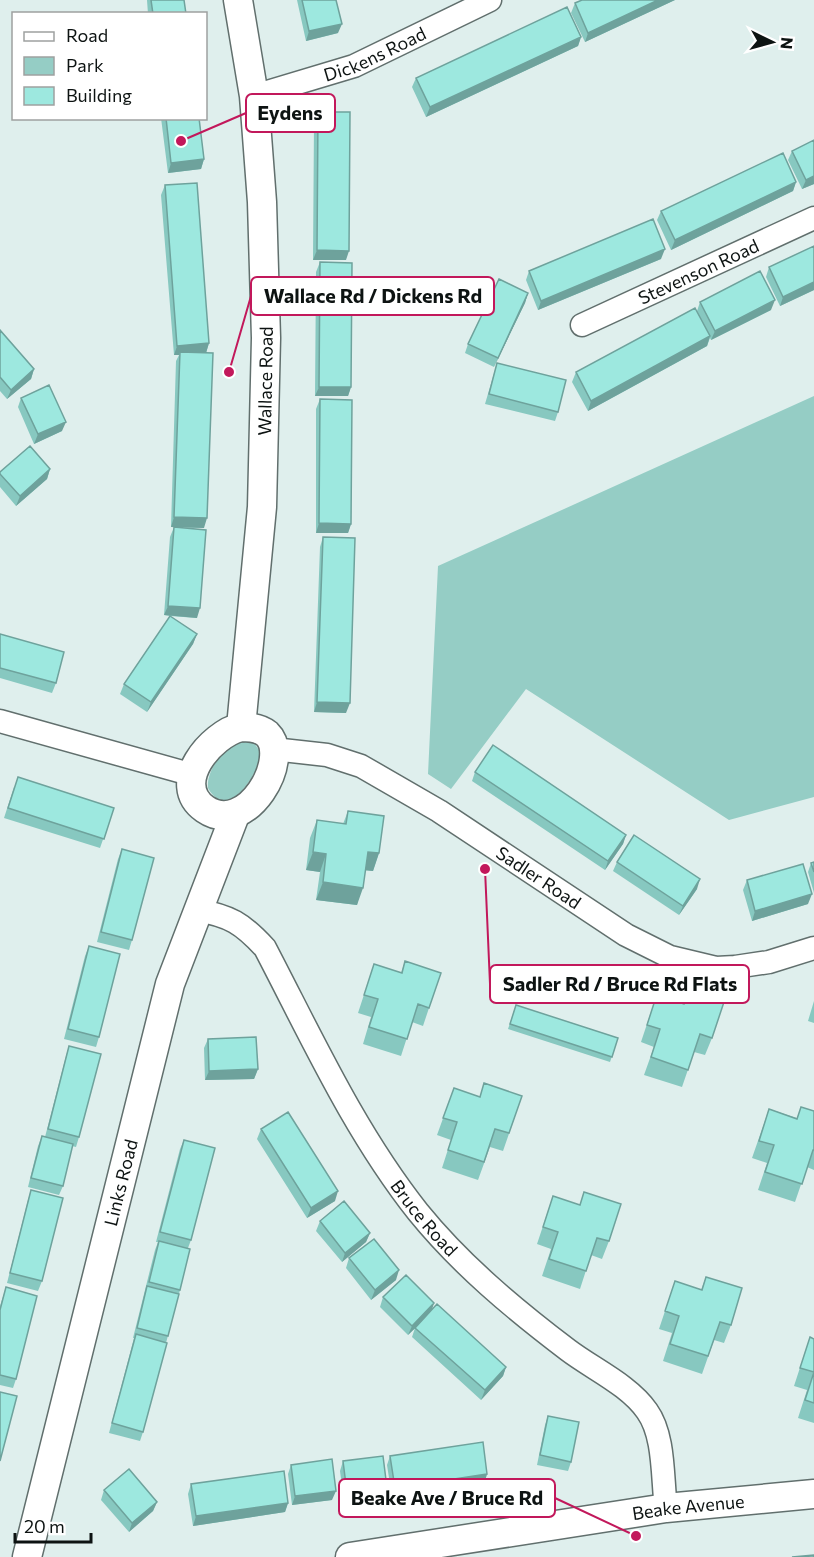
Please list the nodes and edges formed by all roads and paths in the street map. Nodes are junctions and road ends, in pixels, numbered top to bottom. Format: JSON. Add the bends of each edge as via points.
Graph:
{"nodes":[{"id":1,"x":238,"y":0,"type":"edge"},
{"id":2,"x":490,"y":0,"type":"edge"},
{"id":3,"x":254,"y":96,"type":"junction"},
{"id":4,"x":814,"y":218,"type":"edge"},
{"id":5,"x":582,"y":325,"type":"dead end"},
{"id":6,"x":0,"y":721,"type":"edge"},
{"id":7,"x":241,"y":727,"type":"junction"},
{"id":8,"x":273,"y":748,"type":"junction"},
{"id":9,"x":194,"y":775,"type":"junction"},
{"id":10,"x":234,"y":815,"type":"junction"},
{"id":11,"x":197,"y":910,"type":"junction"},
{"id":12,"x":814,"y":948,"type":"edge"},
{"id":13,"x":814,"y":1494,"type":"edge"},
{"id":14,"x":666,"y":1508,"type":"junction"},
{"id":15,"x":27,"y":1557,"type":"edge"},
{"id":16,"x":350,"y":1557,"type":"edge"}],
"edges":[{"from":1,"to":3,"type":"street","name":"Wallace Road"},
{"from":2,"to":3,"type":"street","name":"Dickens Road","via":[[354,66]]},
{"from":3,"to":7,"type":"street","name":"Wallace Road","via":[[266,338],[262,507]]},
{"from":4,"to":5,"type":"street","name":"Stevenson Road"},
{"from":6,"to":9,"type":"street"},
{"from":7,"to":8,"type":"street","via":[[261,730],[268,735]]},
{"from":7,"to":9,"type":"street","via":[[220,735],[212,743],[199,759]]},
{"from":8,"to":10,"type":"street","via":[[273,760],[261,793]]},
{"from":8,"to":12,"type":"street","name":"Sadler Road","via":[[327,755],[361,766],[439,811],[626,935],[670,957],[716,968],[735,967],[769,962]]},
{"from":9,"to":10,"type":"street","via":[[194,794],[204,809],[220,816]]},
{"from":10,"to":11,"type":"street","name":"Links Road"},
{"from":11,"to":14,"type":"street","name":"Bruce Road","via":[[227,916],[248,929],[265,948],[339,1094],[377,1155],[418,1212],[460,1259],[525,1318],[631,1394],[648,1411],[658,1435]]},
{"from":11,"to":15,"type":"street","name":"Links Road","via":[[170,984]]},
{"from":13,"to":14,"type":"street","name":"Beake Avenue"},
{"from":14,"to":16,"type":"street","name":"Beake Avenue"}]}
